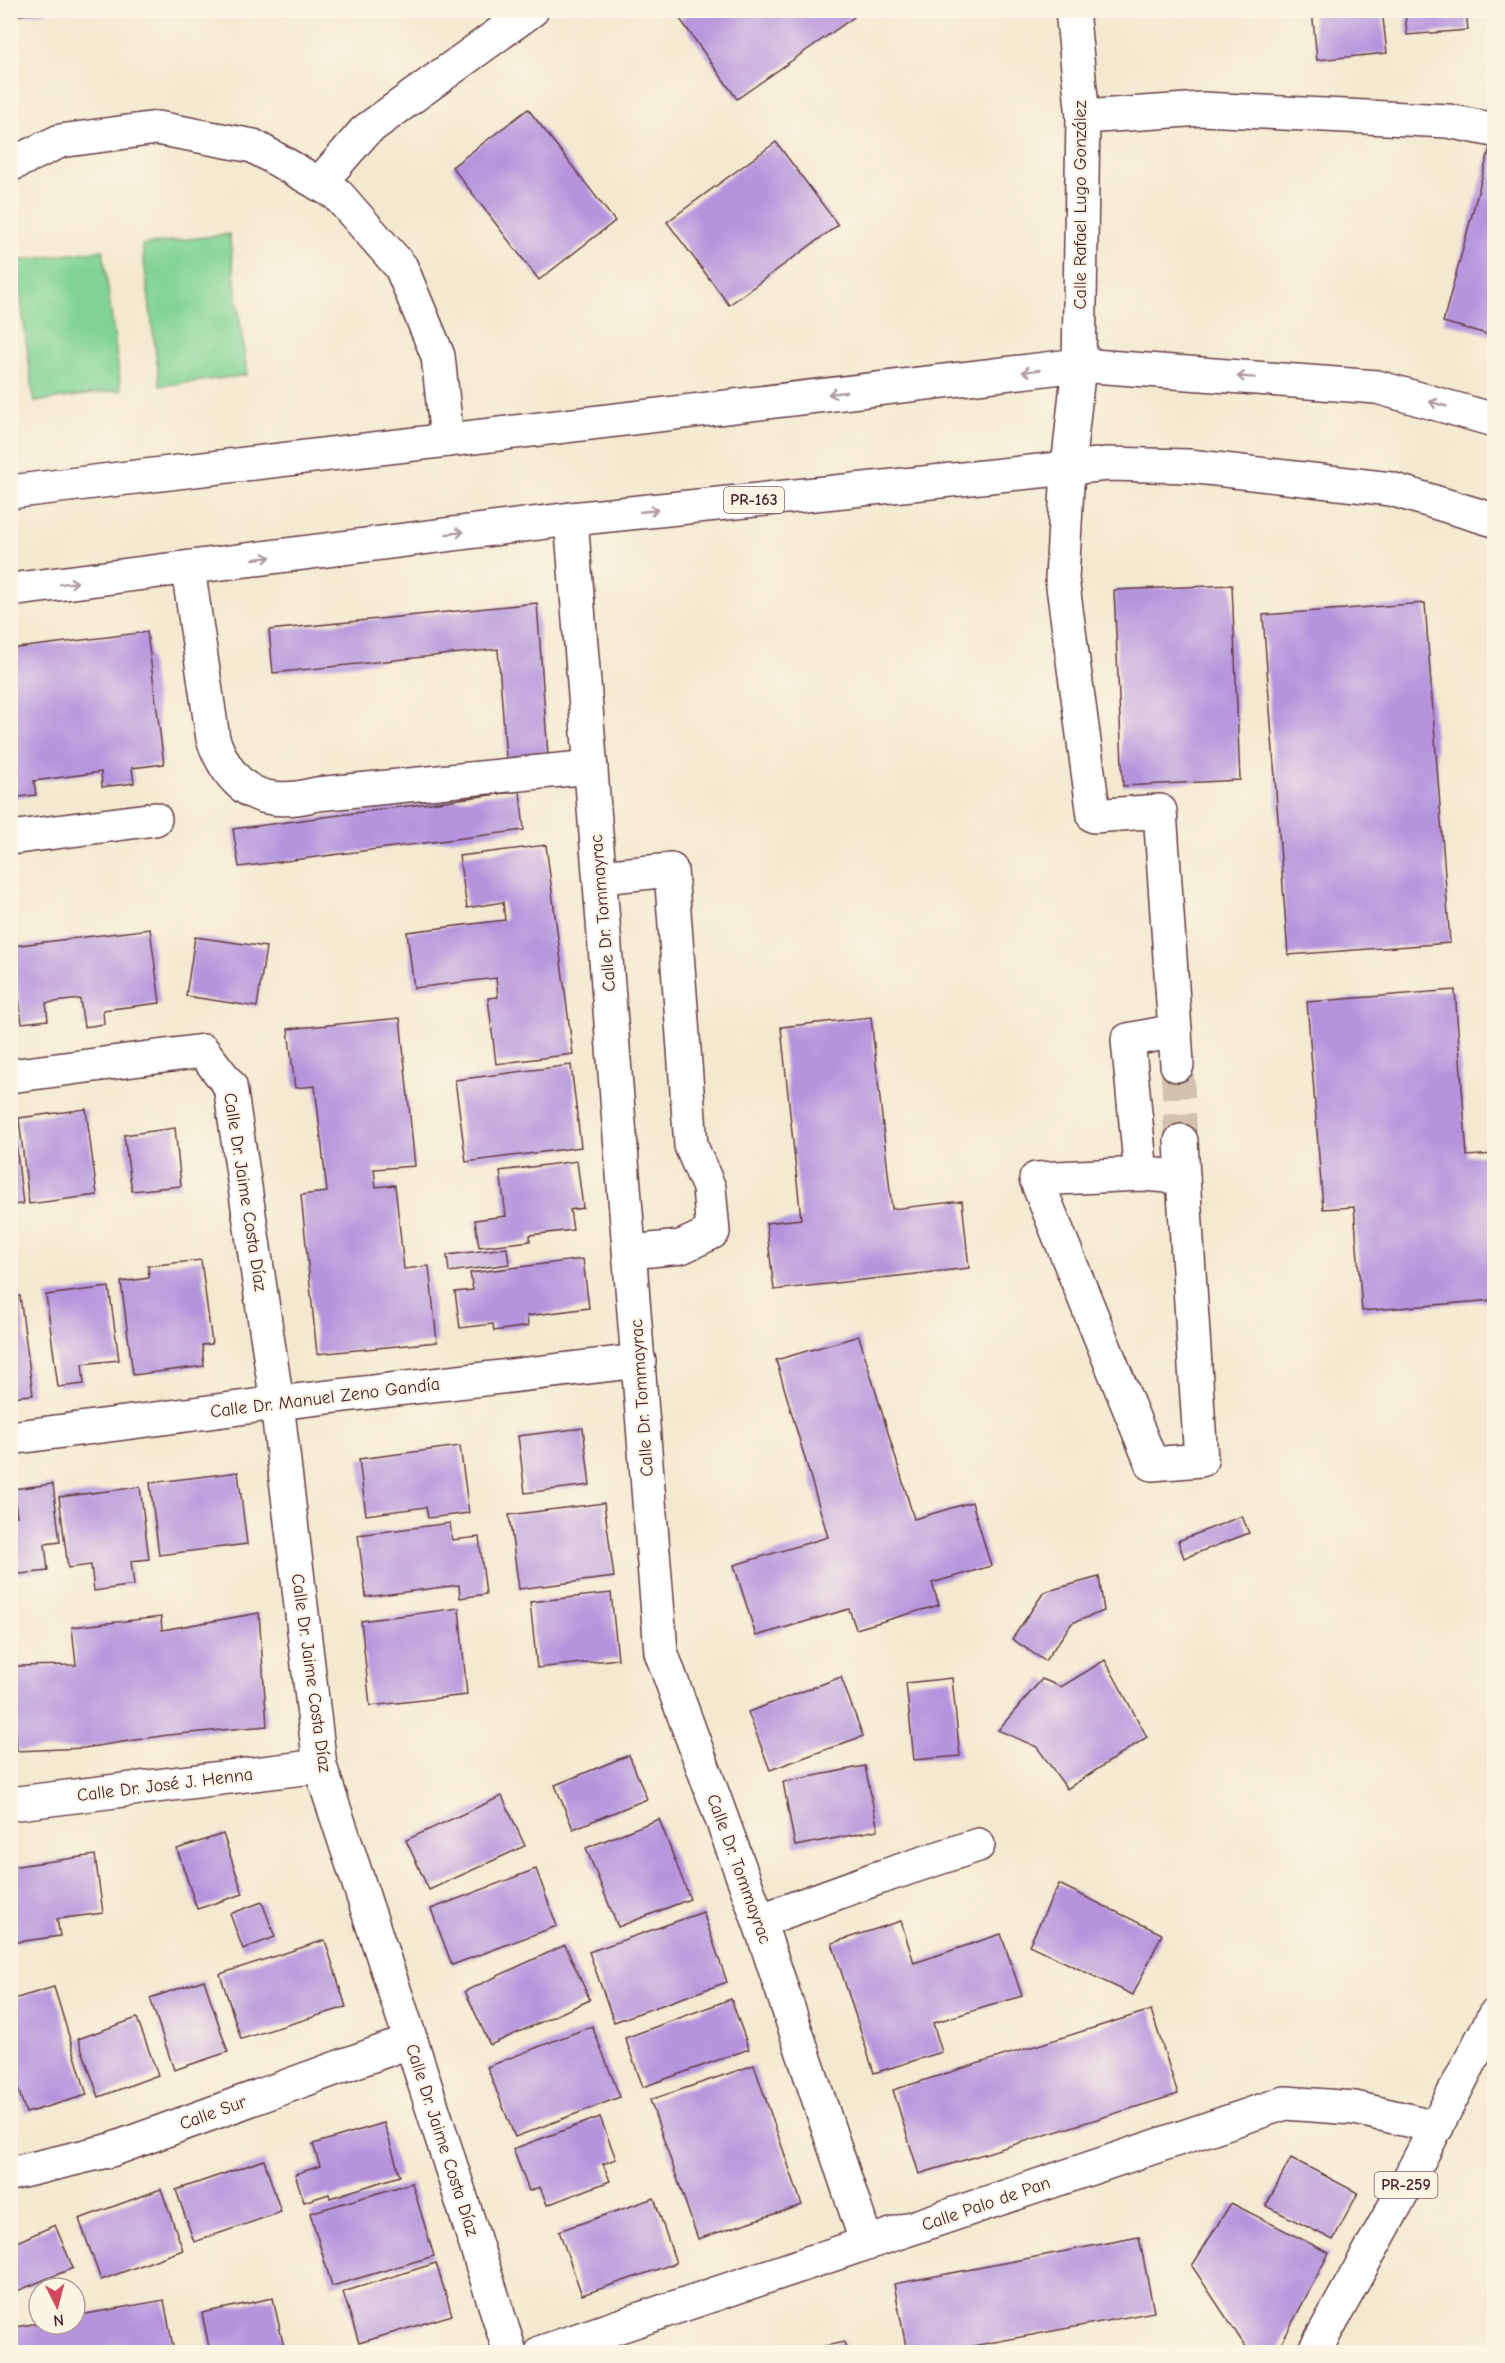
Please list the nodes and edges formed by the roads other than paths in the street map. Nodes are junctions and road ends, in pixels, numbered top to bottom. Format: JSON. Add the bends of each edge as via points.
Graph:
{"nodes":[{"id":1,"x":532,"y":10,"type":"edge"},
{"id":2,"x":1072,"y":10,"type":"edge"},
{"id":3,"x":1083,"y":117,"type":"junction"},
{"id":4,"x":1494,"y":130,"type":"edge"},
{"id":5,"x":10,"y":165,"type":"edge"},
{"id":6,"x":319,"y":184,"type":"junction"},
{"id":7,"x":1079,"y":365,"type":"junction"},
{"id":8,"x":1494,"y":420,"type":"edge"},
{"id":9,"x":447,"y":440,"type":"junction"},
{"id":10,"x":1068,"y":468,"type":"junction"},
{"id":11,"x":10,"y":492,"type":"edge"},
{"id":12,"x":571,"y":519,"type":"junction"},
{"id":13,"x":1494,"y":520,"type":"edge"},
{"id":14,"x":188,"y":568,"type":"junction"},
{"id":15,"x":10,"y":590,"type":"edge"},
{"id":16,"x":591,"y":767,"type":"junction"},
{"id":17,"x":155,"y":819,"type":"dead end"},
{"id":18,"x":10,"y":838,"type":"edge"},
{"id":19,"x":600,"y":877,"type":"junction"},
{"id":20,"x":1175,"y":1031,"type":"junction"},
{"id":21,"x":1177,"y":1065,"type":"tunnel mouth"},
{"id":22,"x":10,"y":1076,"type":"edge"},
{"id":23,"x":1181,"y":1141,"type":"tunnel mouth"},
{"id":24,"x":1141,"y":1174,"type":"junction"},
{"id":25,"x":1183,"y":1177,"type":"junction"},
{"id":26,"x":630,"y":1252,"type":"junction"},
{"id":27,"x":639,"y":1361,"type":"junction"},
{"id":28,"x":277,"y":1403,"type":"junction"},
{"id":29,"x":10,"y":1438,"type":"edge"},
{"id":30,"x":320,"y":1766,"type":"junction"},
{"id":31,"x":10,"y":1804,"type":"edge"},
{"id":32,"x":978,"y":1845,"type":"dead end"},
{"id":33,"x":759,"y":1921,"type":"junction"},
{"id":34,"x":1494,"y":2016,"type":"edge"},
{"id":35,"x":411,"y":2041,"type":"junction"},
{"id":36,"x":1437,"y":2127,"type":"junction"},
{"id":37,"x":10,"y":2174,"type":"edge"},
{"id":38,"x":867,"y":2244,"type":"junction"},
{"id":39,"x":510,"y":2352,"type":"edge"},
{"id":40,"x":542,"y":2352,"type":"edge"},
{"id":41,"x":1314,"y":2352,"type":"edge"}],
"edges":[{"from":1,"to":6,"type":"street","via":[[365,131]]},
{"from":2,"to":3,"type":"street","name":"Calle Rafael Lugo González"},
{"from":3,"to":4,"type":"street","via":[[1203,109],[1448,121]]},
{"from":3,"to":7,"type":"street","name":"Calle Rafael Lugo González"},
{"from":5,"to":6,"type":"street","via":[[60,141],[157,128],[253,146]]},
{"from":6,"to":9,"type":"street","via":[[337,194],[400,267],[438,356]]},
{"from":8,"to":7,"type":"street","one_way":true,"via":[[1377,387]]},
{"from":7,"to":9,"type":"street","one_way":true},
{"from":7,"to":10,"type":"street","name":"Calle Rafael Lugo González"},
{"from":9,"to":11,"type":"street"},
{"from":12,"to":10,"type":"street","number":"PR-163","one_way":true},
{"from":10,"to":13,"type":"street","number":"PR-163","via":[[1108,464],[1189,466],[1391,489]]},
{"from":10,"to":20,"type":"street","name":"Calle Rafael Lugo González","via":[[1062,579],[1094,816],[1160,812]]},
{"from":14,"to":12,"type":"street","number":"PR-163","one_way":true},
{"from":12,"to":16,"type":"street","name":"Calle Dr. Tommayrac"},
{"from":15,"to":14,"type":"street","number":"PR-163","one_way":true},
{"from":14,"to":16,"type":"street","via":[[213,740],[233,779],[252,792],[273,799],[296,800],[317,794]]},
{"from":16,"to":19,"type":"street","name":"Calle Dr. Tommayrac"},
{"from":17,"to":18,"type":"street"},
{"from":19,"to":26,"type":"street","name":"Calle Dr. Tommayrac"},
{"from":19,"to":26,"type":"street","via":[[671,870],[691,1146],[709,1188],[712,1232],[681,1247]]},
{"from":20,"to":21,"type":"street"},
{"from":20,"to":24,"type":"street","via":[[1128,1040]]},
{"from":22,"to":28,"type":"street","name":"Calle Dr. Jaime Costa Díaz","via":[[202,1052],[230,1086]]},
{"from":23,"to":25,"type":"street"},
{"from":24,"to":25,"type":"street"},
{"from":24,"to":25,"type":"street","via":[[1036,1179],[1152,1464],[1201,1460]]},
{"from":26,"to":27,"type":"street","name":"Calle Dr. Tommayrac"},
{"from":27,"to":28,"type":"street","name":"Calle Dr. Manuel Zeno Gandía"},
{"from":27,"to":33,"type":"street","name":"Calle Dr. Tommayrac","via":[[660,1652]]},
{"from":28,"to":29,"type":"street","name":"Calle Dr. Manuel Zeno Gandía"},
{"from":28,"to":30,"type":"street","name":"Calle Dr. Jaime Costa Díaz"},
{"from":30,"to":31,"type":"street","name":"Calle Dr. José J. Henna"},
{"from":30,"to":35,"type":"street","name":"Calle Dr. Jaime Costa Díaz"},
{"from":32,"to":33,"type":"street"},
{"from":33,"to":38,"type":"street","name":"Calle Dr. Tommayrac"},
{"from":34,"to":36,"type":"street","number":"PR-259"},
{"from":35,"to":37,"type":"street","name":"Calle Sur","via":[[111,2150]]},
{"from":35,"to":39,"type":"street","name":"Calle Dr. Jaime Costa Díaz"},
{"from":36,"to":38,"type":"street","name":"Calle Palo de Pan","via":[[1355,2108],[1285,2103]]},
{"from":36,"to":41,"type":"street","number":"PR-259"},
{"from":38,"to":40,"type":"street","name":"Calle Palo de Pan"}]}
